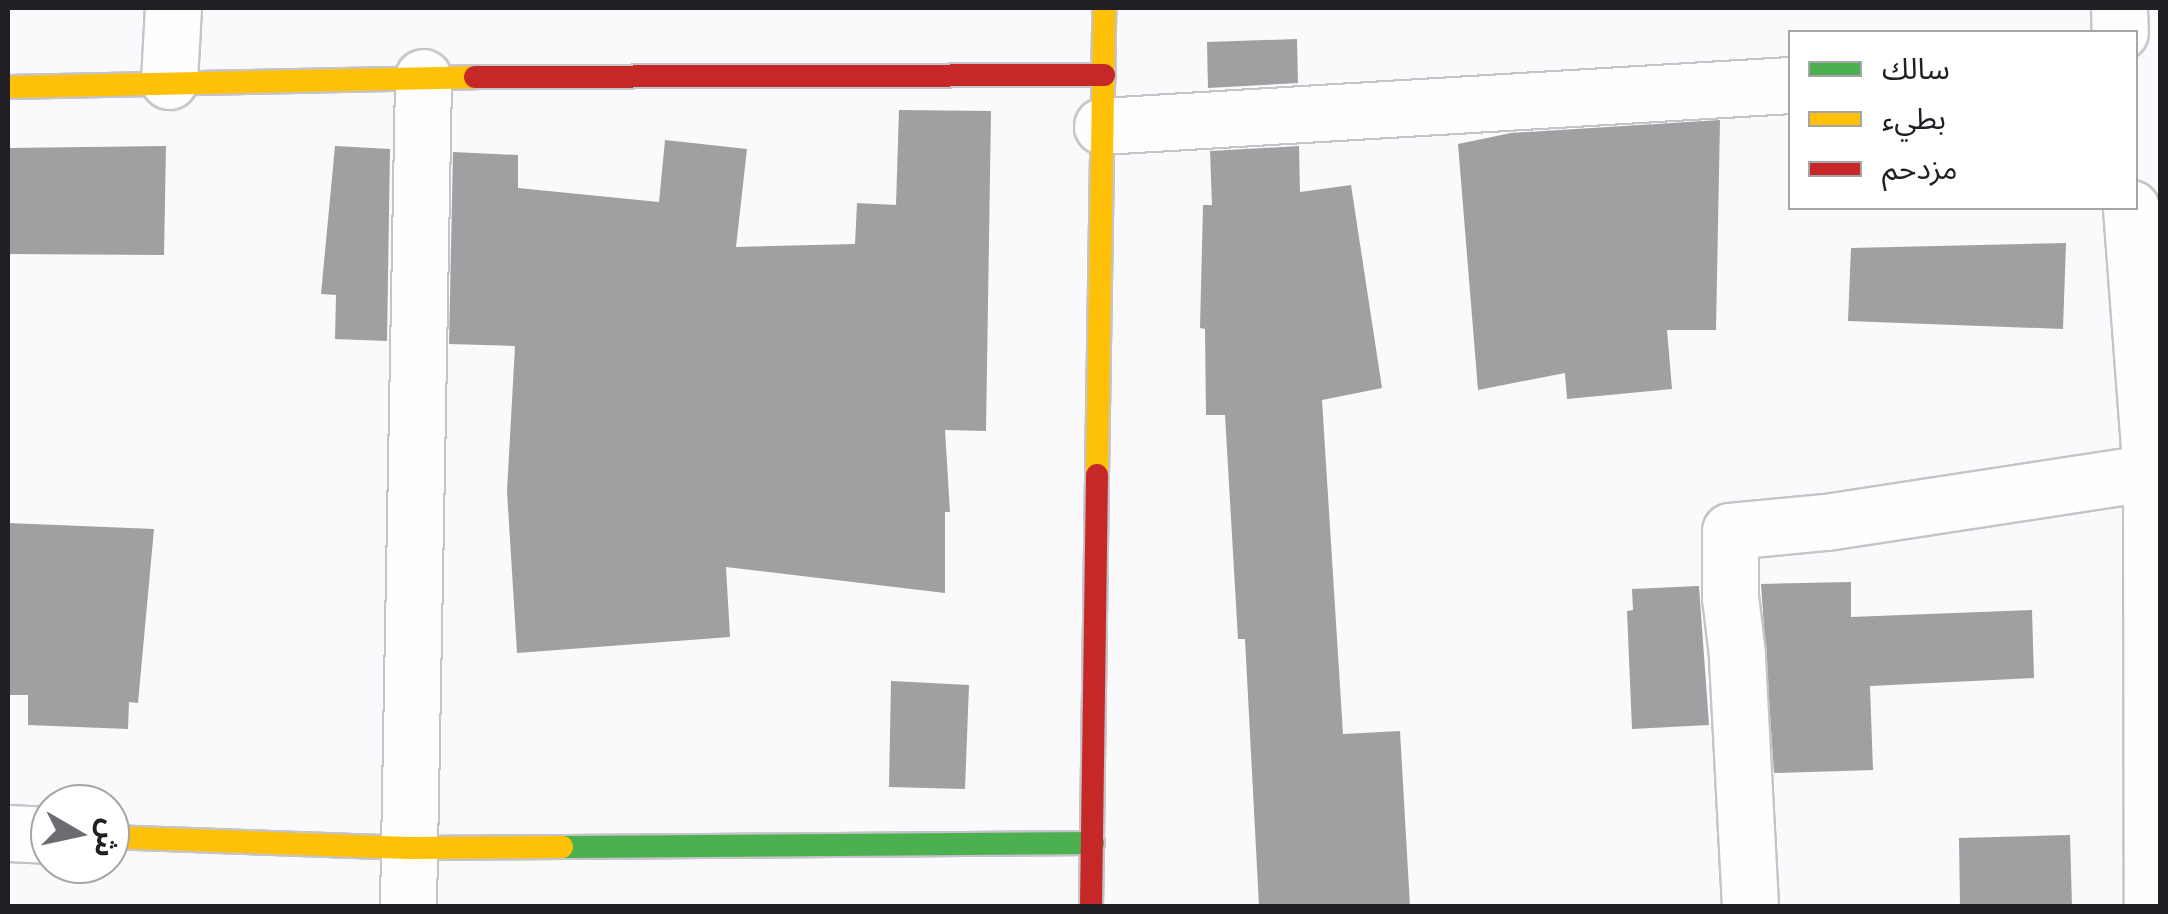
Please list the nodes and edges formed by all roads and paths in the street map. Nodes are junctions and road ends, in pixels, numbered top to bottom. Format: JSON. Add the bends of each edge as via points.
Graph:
{"nodes":[{"id":1,"x":172,"y":8,"type":"edge"},
{"id":2,"x":1104,"y":8,"type":"edge"},
{"id":3,"x":424,"y":78,"type":"junction"},
{"id":4,"x":168,"y":81,"type":"junction"},
{"id":5,"x":1788,"y":85,"type":"edge"},
{"id":6,"x":8,"y":87,"type":"edge"},
{"id":7,"x":1103,"y":101,"type":"junction"},
{"id":8,"x":2130,"y":210,"type":"edge"},
{"id":9,"x":2152,"y":377,"type":"edge"},
{"id":10,"x":2151,"y":472,"type":"junction"},
{"id":11,"x":130,"y":838,"type":"edge"},
{"id":12,"x":1093,"y":843,"type":"junction"},
{"id":13,"x":408,"y":848,"type":"junction"},
{"id":14,"x":408,"y":906,"type":"edge"},
{"id":15,"x":1091,"y":906,"type":"edge"},
{"id":16,"x":1750,"y":906,"type":"edge"},
{"id":17,"x":2152,"y":906,"type":"edge"}],
"edges":[{"from":1,"to":4,"type":"street"},
{"from":2,"to":7,"type":"street"},
{"from":3,"to":4,"type":"street"},
{"from":3,"to":7,"type":"street"},
{"from":3,"to":13,"type":"street"},
{"from":4,"to":6,"type":"street"},
{"from":5,"to":7,"type":"street"},
{"from":7,"to":12,"type":"street"},
{"from":8,"to":9,"type":"street"},
{"from":9,"to":10,"type":"street"},
{"from":10,"to":16,"type":"street","via":[[1730,531]]},
{"from":10,"to":17,"type":"street"},
{"from":11,"to":13,"type":"street"},
{"from":12,"to":13,"type":"street"},
{"from":12,"to":15,"type":"street"},
{"from":13,"to":14,"type":"street"}]}
